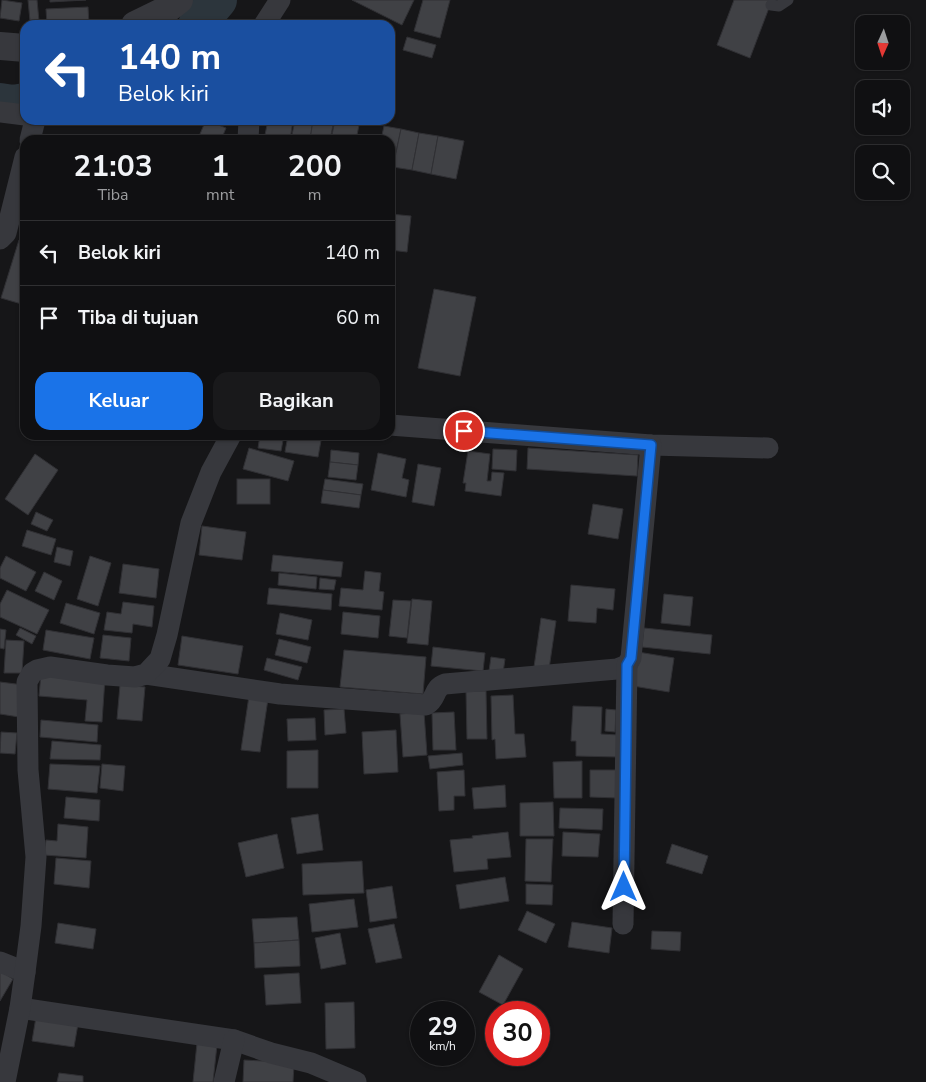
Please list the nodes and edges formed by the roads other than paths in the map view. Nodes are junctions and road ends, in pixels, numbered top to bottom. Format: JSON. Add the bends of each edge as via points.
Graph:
{"nodes":[{"id":1,"x":179,"y":0,"type":"edge"},
{"id":2,"x":280,"y":0,"type":"edge"},
{"id":3,"x":788,"y":0,"type":"edge"},
{"id":4,"x":771,"y":5,"type":"dead end"},
{"id":5,"x":145,"y":20,"type":"edge"},
{"id":6,"x":267,"y":20,"type":"edge"},
{"id":7,"x":0,"y":46,"type":"edge"},
{"id":8,"x":20,"y":48,"type":"edge"},
{"id":9,"x":0,"y":112,"type":"edge"},
{"id":10,"x":20,"y":114,"type":"edge"},
{"id":11,"x":20,"y":177,"type":"edge"},
{"id":12,"x":0,"y":240,"type":"edge"},
{"id":13,"x":395,"y":425,"type":"edge"},
{"id":14,"x":228,"y":440,"type":"edge"},
{"id":15,"x":651,"y":445,"type":"junction"},
{"id":16,"x":768,"y":448,"type":"dead end"},
{"id":17,"x":627,"y":665,"type":"junction"},
{"id":18,"x":146,"y":674,"type":"junction"},
{"id":19,"x":623,"y":924,"type":"dead end"},
{"id":20,"x":0,"y":962,"type":"edge"},
{"id":21,"x":25,"y":972,"type":"junction"},
{"id":22,"x":20,"y":1008,"type":"junction"},
{"id":23,"x":234,"y":1040,"type":"junction"},
{"id":24,"x":5,"y":1082,"type":"edge"},
{"id":25,"x":224,"y":1082,"type":"edge"},
{"id":26,"x":356,"y":1082,"type":"edge"}],
"edges":[{"from":1,"to":5,"type":"street"},
{"from":2,"to":6,"type":"street"},
{"from":3,"to":4,"type":"lane","via":[[779,6]]},
{"from":7,"to":8,"type":"street"},
{"from":9,"to":10,"type":"street"},
{"from":11,"to":12,"type":"street","via":[[6,233]]},
{"from":13,"to":15,"type":"street"},
{"from":14,"to":18,"type":"street","via":[[211,472],[191,523],[160,659]]},
{"from":15,"to":16,"type":"street"},
{"from":15,"to":17,"type":"street","via":[[631,658]]},
{"from":17,"to":18,"type":"street","via":[[607,671],[445,684],[437,689],[432,701],[426,705],[280,694]]},
{"from":17,"to":19,"type":"street"},
{"from":18,"to":21,"type":"street","via":[[135,677],[106,675],[50,667],[32,673],[27,682],[28,770],[36,857]]},
{"from":20,"to":21,"type":"street"},
{"from":21,"to":22,"type":"street"},
{"from":22,"to":23,"type":"street"},
{"from":22,"to":24,"type":"street"},
{"from":23,"to":25,"type":"street"},
{"from":23,"to":26,"type":"street","via":[[311,1063]]}]}
